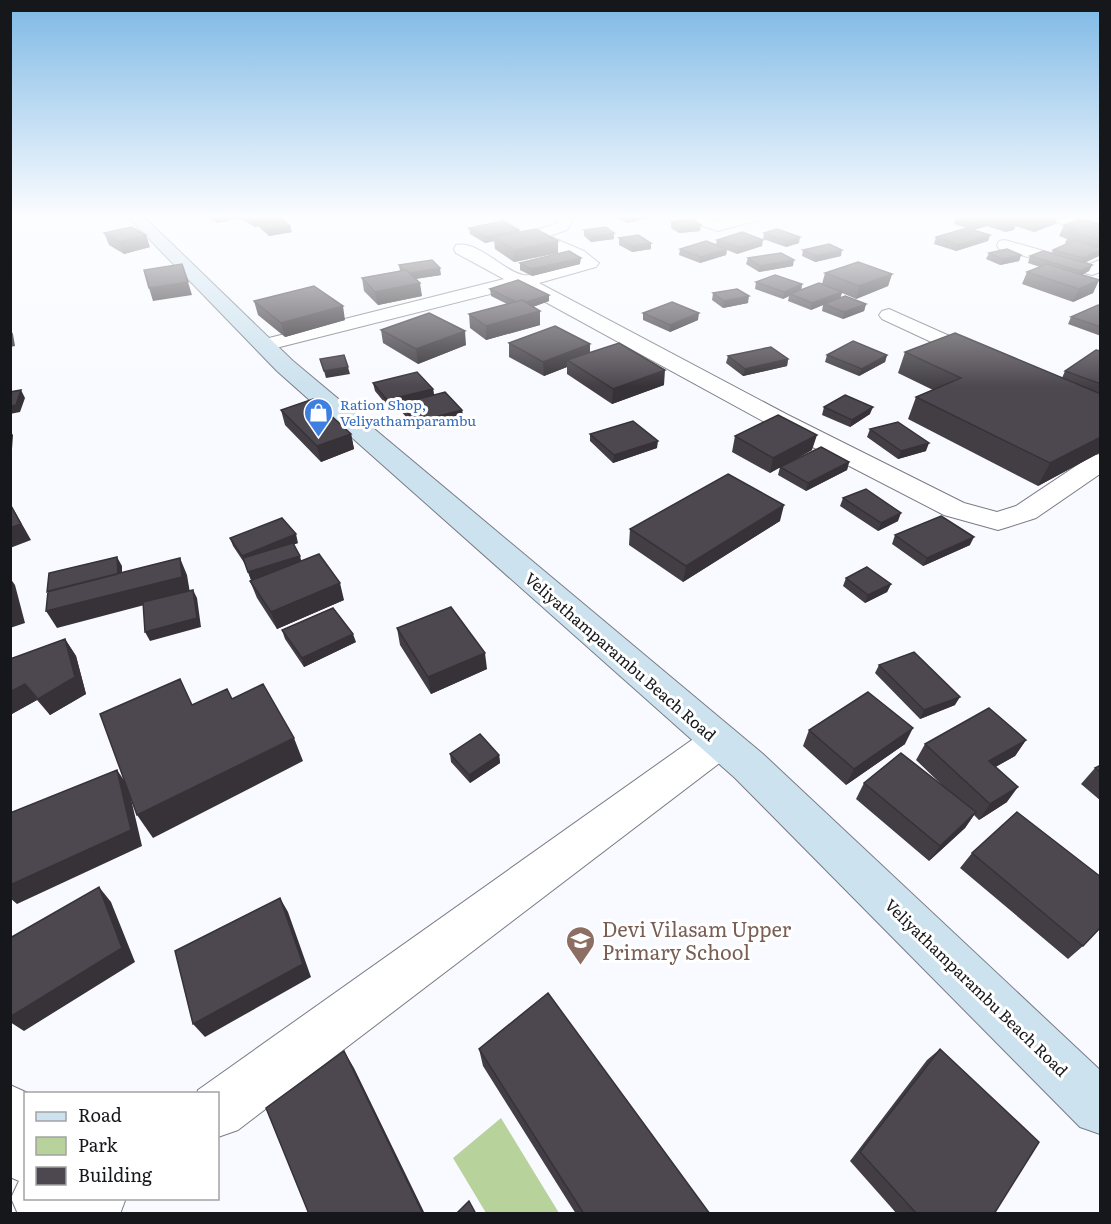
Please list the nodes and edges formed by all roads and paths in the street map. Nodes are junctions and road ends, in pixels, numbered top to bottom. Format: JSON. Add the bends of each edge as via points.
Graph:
{"nodes":[{"id":1,"x":191,"y":272,"type":"edge"},
{"id":2,"x":507,"y":272,"type":"edge"},
{"id":3,"x":560,"y":272,"type":"edge"},
{"id":4,"x":523,"y":280,"type":"junction"},
{"id":5,"x":889,"y":315,"type":"dead end"},
{"id":6,"x":264,"y":345,"type":"junction"},
{"id":7,"x":1000,"y":370,"type":"edge"},
{"id":8,"x":1101,"y":462,"type":"edge"},
{"id":9,"x":720,"y":741,"type":"junction"},
{"id":10,"x":1101,"y":1107,"type":"edge"},
{"id":11,"x":219,"y":1109,"type":"edge"},
{"id":12,"x":10,"y":1113,"type":"edge"},
{"id":13,"x":24,"y":1150,"type":"edge"},
{"id":14,"x":44,"y":1200,"type":"edge"},
{"id":15,"x":95,"y":1200,"type":"edge"}],
"edges":[{"from":1,"to":6,"type":"main road","name":"Veliyathamparambu Beach Road"},
{"from":2,"to":4,"type":"street"},
{"from":3,"to":4,"type":"street"},
{"from":4,"to":6,"type":"street"},
{"from":4,"to":8,"type":"street","via":[[779,420],[954,509],[998,520],[1026,512]]},
{"from":5,"to":7,"type":"street","via":[[947,342],[958,354]]},
{"from":6,"to":9,"type":"main road","name":"Veliyathamparambu Beach Road"},
{"from":9,"to":10,"type":"main road","name":"Veliyathamparambu Beach Road"},
{"from":9,"to":11,"type":"street"},
{"from":12,"to":13,"type":"street"},
{"from":14,"to":15,"type":"street","via":[[58,1208]]}]}
